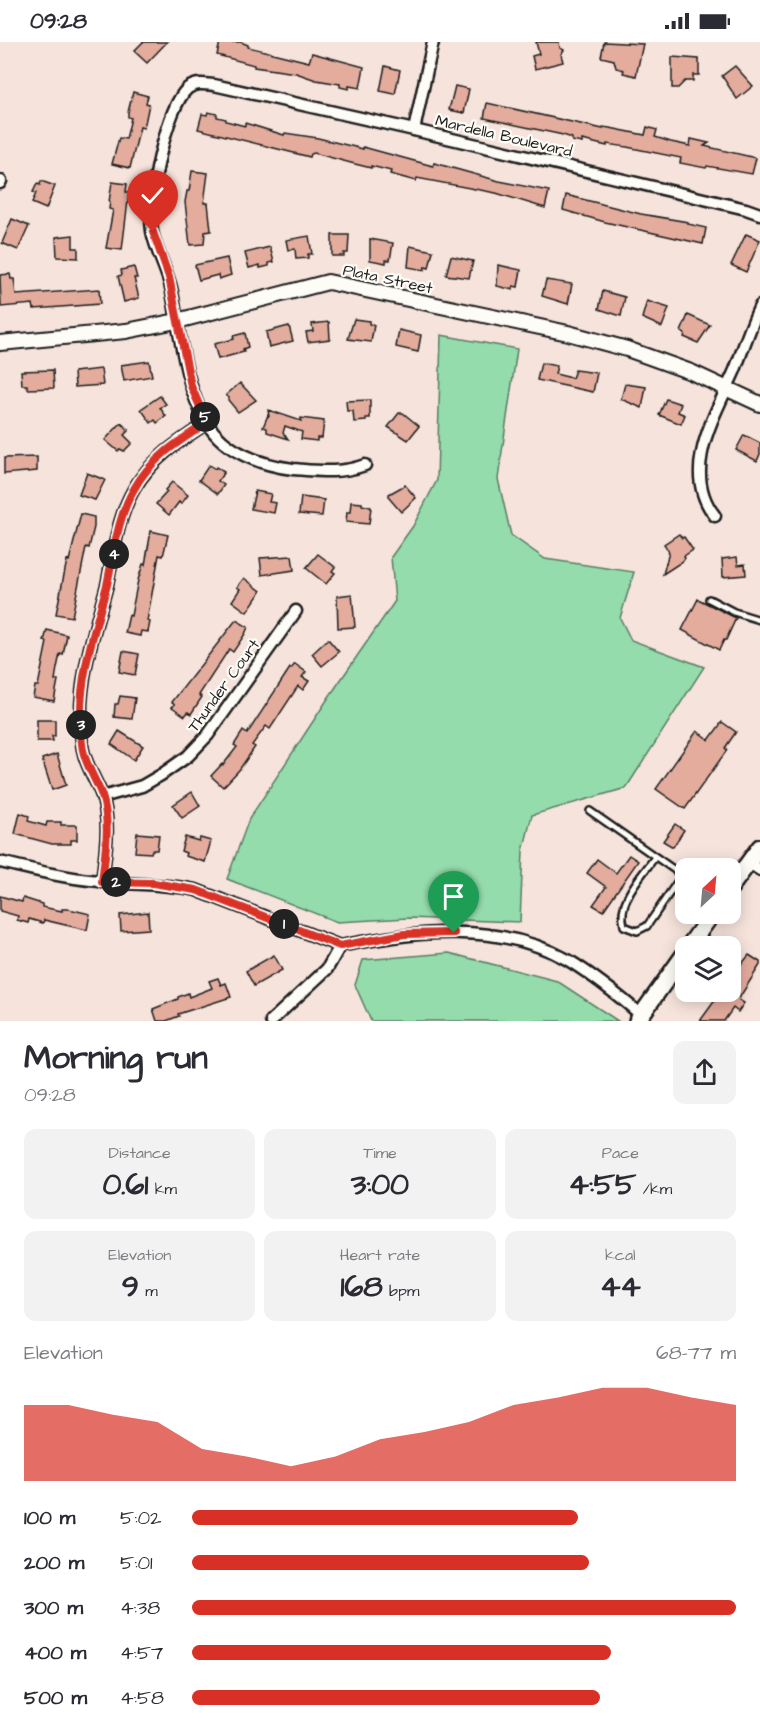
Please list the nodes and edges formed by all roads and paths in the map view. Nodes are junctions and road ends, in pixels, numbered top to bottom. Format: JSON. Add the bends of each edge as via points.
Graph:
{"nodes":[{"id":1,"x":433,"y":42,"type":"edge"},
{"id":2,"x":414,"y":130,"type":"junction"},
{"id":3,"x":760,"y":214,"type":"edge"},
{"id":4,"x":760,"y":306,"type":"edge"},
{"id":5,"x":177,"y":321,"type":"junction"},
{"id":6,"x":0,"y":343,"type":"edge"},
{"id":7,"x":727,"y":387,"type":"junction"},
{"id":8,"x":760,"y":404,"type":"edge"},
{"id":9,"x":207,"y":423,"type":"junction"},
{"id":10,"x":364,"y":465,"type":"dead end"},
{"id":11,"x":715,"y":516,"type":"dead end"},
{"id":12,"x":709,"y":599,"type":"dead end"},
{"id":13,"x":296,"y":611,"type":"dead end"},
{"id":14,"x":760,"y":620,"type":"edge"},
{"id":15,"x":102,"y":797,"type":"junction"},
{"id":16,"x":590,"y":811,"type":"dead end"},
{"id":17,"x":760,"y":847,"type":"edge"},
{"id":18,"x":655,"y":857,"type":"junction"},
{"id":19,"x":0,"y":862,"type":"edge"},
{"id":20,"x":754,"y":866,"type":"edge"},
{"id":21,"x":675,"y":871,"type":"edge"},
{"id":22,"x":741,"y":878,"type":"edge"},
{"id":23,"x":102,"y":882,"type":"junction"},
{"id":24,"x":675,"y":889,"type":"edge"},
{"id":25,"x":340,"y":946,"type":"junction"},
{"id":26,"x":675,"y":967,"type":"edge"},
{"id":27,"x":639,"y":1018,"type":"edge"},
{"id":28,"x":271,"y":1021,"type":"edge"}],
"edges":[{"from":1,"to":2,"type":"street"},
{"from":2,"to":3,"type":"street","name":"Mardella Boulevard"},
{"from":2,"to":5,"type":"street","name":"Mardella Boulevard","via":[[200,83],[187,89],[172,116],[162,150],[151,217]]},
{"from":4,"to":7,"type":"street"},
{"from":5,"to":6,"type":"street","name":"Plata Street","via":[[92,336]]},
{"from":5,"to":7,"type":"street","name":"Plata Street","via":[[328,282],[568,333],[650,356]]},
{"from":5,"to":9,"type":"street","name":"Mardella Boulevard","via":[[191,386]]},
{"from":7,"to":8,"type":"street","name":"Plata Street"},
{"from":7,"to":11,"type":"street","via":[[706,438],[700,465],[700,489]]},
{"from":9,"to":10,"type":"street","via":[[234,449],[274,467],[331,473]]},
{"from":9,"to":15,"type":"street","via":[[150,466],[133,489],[121,522],[83,681],[80,722],[84,754]]},
{"from":12,"to":14,"type":"lane"},
{"from":13,"to":15,"type":"street","name":"Thunder Court","via":[[208,735],[188,756],[142,786]]},
{"from":15,"to":23,"type":"street","via":[[106,827]]},
{"from":16,"to":18,"type":"lane"},
{"from":17,"to":20,"type":"main road"},
{"from":18,"to":21,"type":"lane"},
{"from":18,"to":24,"type":"lane","via":[[625,900],[621,916],[624,926],[637,931],[647,926]]},
{"from":19,"to":23,"type":"street","via":[[49,875]]},
{"from":20,"to":22,"type":"main road"},
{"from":23,"to":25,"type":"street","via":[[153,883],[196,890]]},
{"from":25,"to":27,"type":"street","via":[[428,933],[474,933],[515,939],[566,960],[600,982]]},
{"from":25,"to":28,"type":"street","via":[[327,969]]},
{"from":26,"to":27,"type":"main road"}]}
